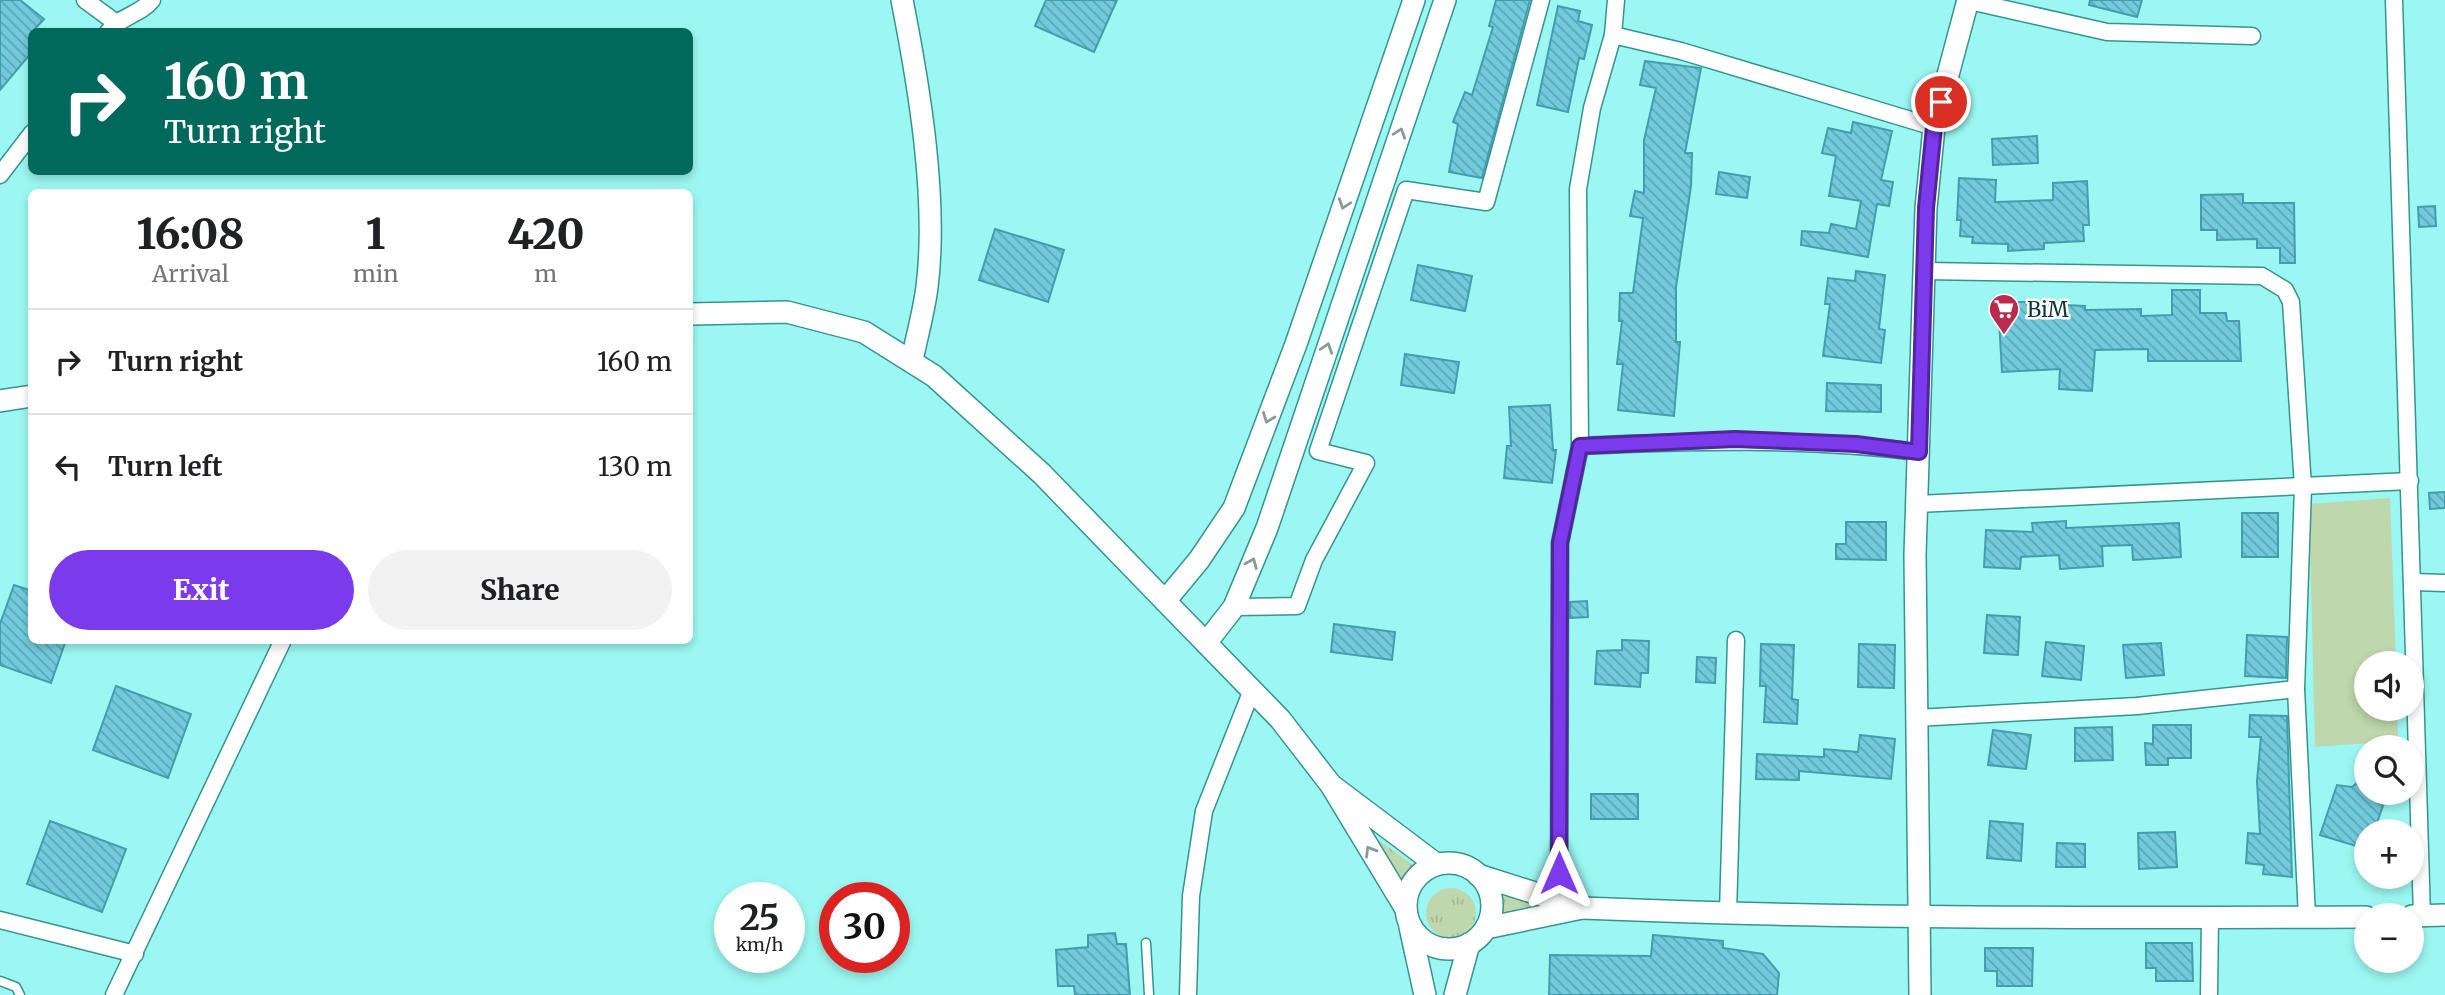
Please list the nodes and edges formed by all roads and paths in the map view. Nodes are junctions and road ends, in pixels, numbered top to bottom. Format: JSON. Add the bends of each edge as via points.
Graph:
{"nodes":[{"id":1,"x":85,"y":0,"type":"edge"},
{"id":2,"x":152,"y":0,"type":"edge"},
{"id":3,"x":901,"y":0,"type":"edge"},
{"id":4,"x":1414,"y":0,"type":"edge"},
{"id":5,"x":1446,"y":0,"type":"edge"},
{"id":6,"x":1541,"y":0,"type":"edge"},
{"id":7,"x":1967,"y":0,"type":"edge"},
{"id":8,"x":2394,"y":0,"type":"edge"},
{"id":9,"x":1612,"y":1,"type":"edge"},
{"id":10,"x":111,"y":27,"type":"edge"},
{"id":11,"x":1613,"y":35,"type":"junction"},
{"id":12,"x":2252,"y":36,"type":"dead end"},
{"id":13,"x":1934,"y":127,"type":"junction"},
{"id":14,"x":28,"y":138,"type":"edge"},
{"id":15,"x":0,"y":175,"type":"edge"},
{"id":16,"x":1924,"y":271,"type":"junction"},
{"id":17,"x":693,"y":314,"type":"edge"},
{"id":18,"x":912,"y":360,"type":"junction"},
{"id":19,"x":28,"y":397,"type":"edge"},
{"id":20,"x":0,"y":401,"type":"edge"},
{"id":21,"x":1580,"y":446,"type":"junction"},
{"id":22,"x":1919,"y":452,"type":"junction"},
{"id":23,"x":2410,"y":481,"type":"junction"},
{"id":24,"x":2303,"y":486,"type":"junction"},
{"id":25,"x":1917,"y":504,"type":"junction"},
{"id":26,"x":2413,"y":582,"type":"junction"},
{"id":27,"x":2445,"y":583,"type":"edge"},
{"id":28,"x":1166,"y":601,"type":"junction"},
{"id":29,"x":1234,"y":607,"type":"junction"},
{"id":30,"x":1736,"y":640,"type":"dead end"},
{"id":31,"x":1206,"y":643,"type":"junction"},
{"id":32,"x":281,"y":644,"type":"edge"},
{"id":33,"x":2296,"y":689,"type":"junction"},
{"id":34,"x":1252,"y":690,"type":"junction"},
{"id":35,"x":1916,"y":718,"type":"junction"},
{"id":36,"x":1331,"y":785,"type":"junction"},
{"id":37,"x":1436,"y":864,"type":"junction"},
{"id":38,"x":1478,"y":875,"type":"junction"},
{"id":39,"x":1559,"y":900,"type":"junction"},
{"id":40,"x":2417,"y":903,"type":"edge"},
{"id":41,"x":1582,"y":908,"type":"junction"},
{"id":42,"x":1728,"y":913,"type":"junction"},
{"id":43,"x":2445,"y":915,"type":"edge"},
{"id":44,"x":1917,"y":916,"type":"junction"},
{"id":45,"x":2424,"y":916,"type":"edge"},
{"id":46,"x":1408,"y":917,"type":"junction"},
{"id":47,"x":2307,"y":917,"type":"junction"},
{"id":48,"x":2354,"y":917,"type":"edge"},
{"id":49,"x":2210,"y":918,"type":"junction"},
{"id":50,"x":0,"y":920,"type":"edge"},
{"id":51,"x":1486,"y":928,"type":"junction"},
{"id":52,"x":1146,"y":943,"type":"dead end"},
{"id":53,"x":1469,"y":944,"type":"junction"},
{"id":54,"x":135,"y":954,"type":"junction"},
{"id":55,"x":0,"y":981,"type":"edge"},
{"id":56,"x":20,"y":995,"type":"edge"},
{"id":57,"x":114,"y":995,"type":"edge"},
{"id":58,"x":1149,"y":995,"type":"edge"},
{"id":59,"x":1188,"y":995,"type":"edge"},
{"id":60,"x":1425,"y":995,"type":"edge"},
{"id":61,"x":1455,"y":995,"type":"edge"},
{"id":62,"x":1920,"y":995,"type":"edge"},
{"id":63,"x":2209,"y":995,"type":"edge"}],
"edges":[{"from":1,"to":10,"type":"street"},
{"from":2,"to":10,"type":"street"},
{"from":3,"to":18,"type":"main road","via":[[919,115],[930,234],[927,288]]},
{"from":4,"to":28,"type":"main road","one_way":true,"via":[[1296,344],[1234,508]]},
{"from":29,"to":5,"type":"main road","one_way":true,"via":[[1267,528]]},
{"from":6,"to":29,"type":"street","via":[[1486,202],[1406,190],[1318,451],[1366,463],[1314,560],[1297,607]]},
{"from":7,"to":12,"type":"street","via":[[2108,32]]},
{"from":7,"to":13,"type":"main road"},
{"from":8,"to":23,"type":"street"},
{"from":9,"to":11,"type":"street"},
{"from":11,"to":13,"type":"street"},
{"from":11,"to":21,"type":"street","via":[[1592,108],[1578,189]]},
{"from":13,"to":16,"type":"main road"},
{"from":14,"to":15,"type":"street"},
{"from":16,"to":22,"type":"main road"},
{"from":16,"to":24,"type":"street","via":[[2262,276],[2274,282],[2291,302]]},
{"from":17,"to":18,"type":"main road","via":[[787,312],[864,332]]},
{"from":18,"to":28,"type":"main road","via":[[1042,474]]},
{"from":19,"to":20,"type":"main road"},
{"from":21,"to":22,"type":"street","via":[[1735,439],[1856,444]]},
{"from":21,"to":39,"type":"street","via":[[1560,543]]},
{"from":22,"to":25,"type":"main road"},
{"from":23,"to":24,"type":"street"},
{"from":23,"to":26,"type":"street"},
{"from":24,"to":25,"type":"street"},
{"from":24,"to":33,"type":"street"},
{"from":25,"to":35,"type":"main road"},
{"from":26,"to":27,"type":"street"},
{"from":26,"to":40,"type":"street"},
{"from":28,"to":31,"type":"main road"},
{"from":29,"to":31,"type":"main road"},
{"from":30,"to":42,"type":"street"},
{"from":31,"to":34,"type":"main road"},
{"from":32,"to":54,"type":"street"},
{"from":33,"to":35,"type":"street","via":[[2137,706]]},
{"from":33,"to":47,"type":"street"},
{"from":34,"to":36,"type":"main road"},
{"from":34,"to":59,"type":"street","via":[[1204,811],[1191,896]]},
{"from":35,"to":44,"type":"main road"},
{"from":36,"to":37,"type":"main road"},
{"from":46,"to":36,"type":"main road","one_way":true},
{"from":37,"to":38,"type":"main road","via":[[1460,865]]},
{"from":37,"to":46,"type":"main road","via":[[1415,879],[1408,891]]},
{"from":38,"to":39,"type":"main road"},
{"from":38,"to":51,"type":"main road","via":[[1492,900]]},
{"from":39,"to":41,"type":"main road"},
{"from":41,"to":42,"type":"main road"},
{"from":41,"to":51,"type":"main road"},
{"from":42,"to":44,"type":"main road"},
{"from":43,"to":45,"type":"main road"},
{"from":44,"to":49,"type":"main road"},
{"from":44,"to":62,"type":"main road"},
{"from":46,"to":53,"type":"main road","via":[[1423,941],[1436,947],[1450,950]]},
{"from":46,"to":60,"type":"main road"},
{"from":47,"to":48,"type":"main road"},
{"from":47,"to":49,"type":"main road"},
{"from":49,"to":63,"type":"street"},
{"from":50,"to":54,"type":"street"},
{"from":51,"to":53,"type":"main road"},
{"from":52,"to":58,"type":"lane"},
{"from":53,"to":61,"type":"main road"},
{"from":54,"to":57,"type":"street"},
{"from":55,"to":56,"type":"lane","via":[[16,987]]}]}
